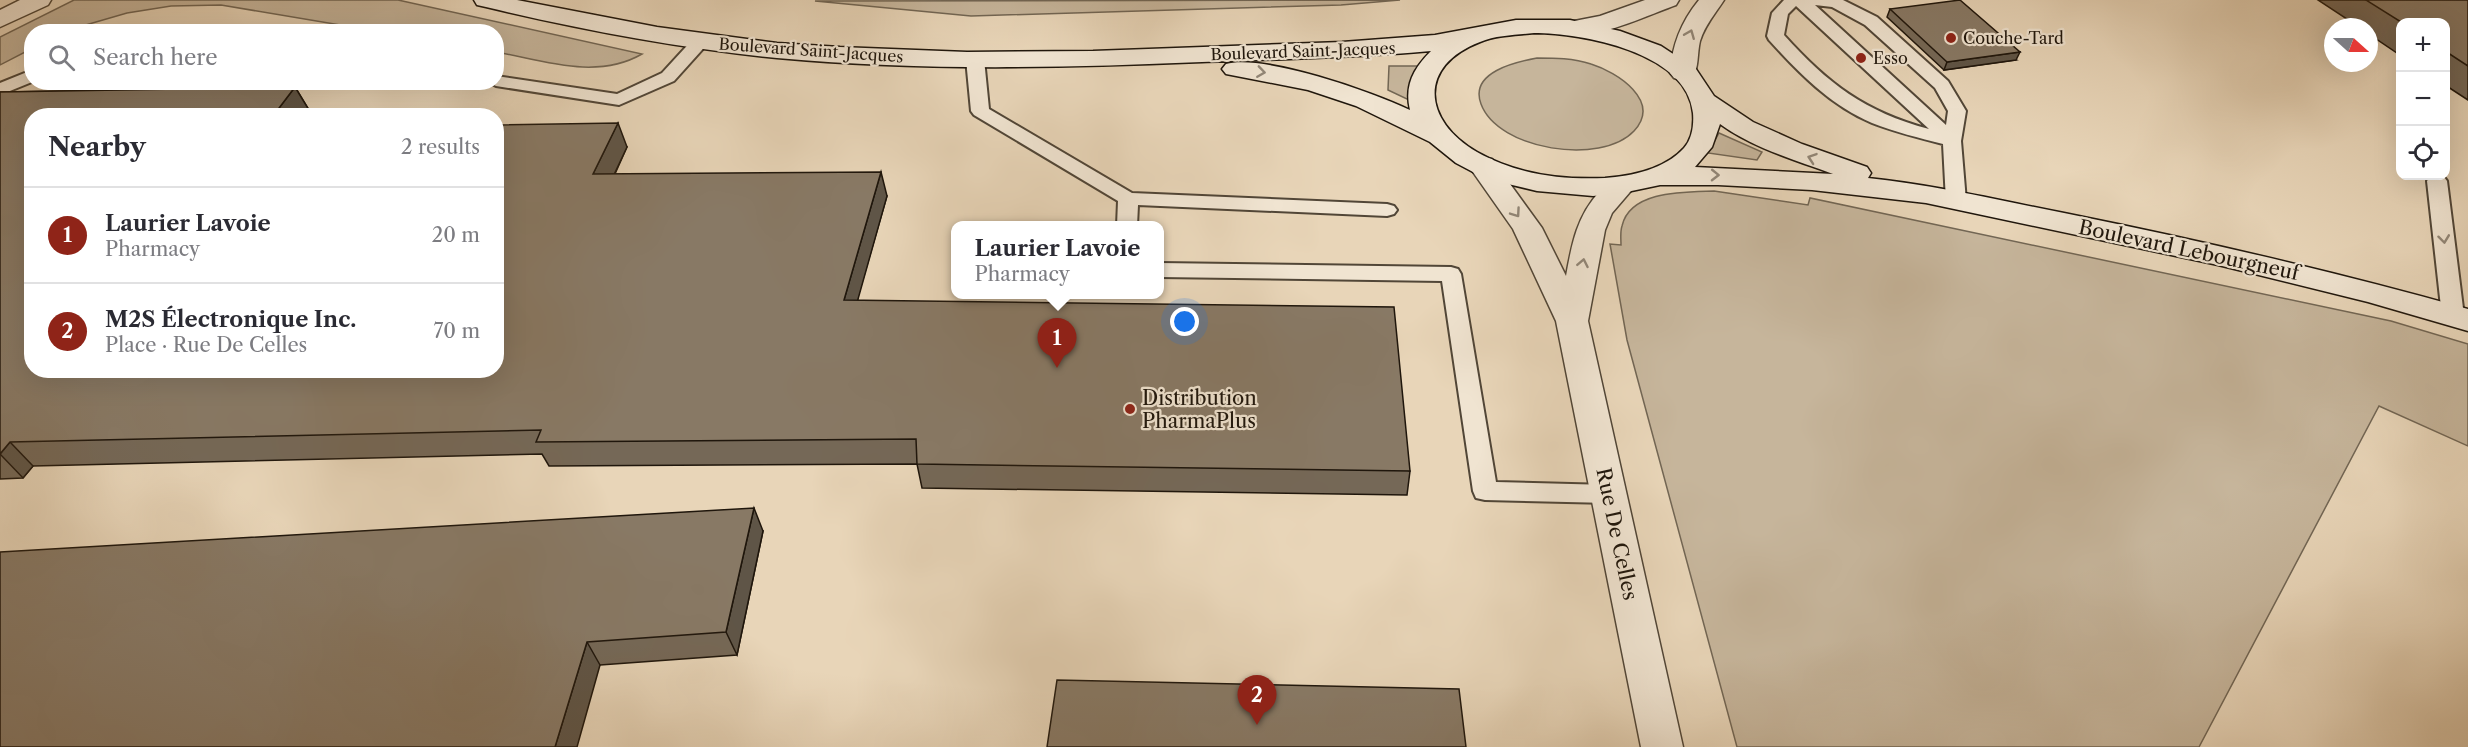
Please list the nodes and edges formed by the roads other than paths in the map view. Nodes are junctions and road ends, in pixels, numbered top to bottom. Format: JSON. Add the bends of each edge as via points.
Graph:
{"nodes":[{"id":1,"x":39,"y":0,"type":"edge"},
{"id":2,"x":486,"y":0,"type":"edge"},
{"id":3,"x":1667,"y":0,"type":"edge"},
{"id":4,"x":1712,"y":0,"type":"edge"},
{"id":5,"x":1793,"y":0,"type":"edge"},
{"id":6,"x":1798,"y":0,"type":"edge"},
{"id":7,"x":1813,"y":0,"type":"edge"},
{"id":8,"x":0,"y":20,"type":"edge"},
{"id":9,"x":1573,"y":28,"type":"junction"},
{"id":10,"x":1466,"y":39,"type":"junction"},
{"id":11,"x":701,"y":41,"type":"junction"},
{"id":12,"x":1141,"y":57,"type":"junction"},
{"id":13,"x":975,"y":58,"type":"junction"},
{"id":14,"x":1683,"y":73,"type":"junction"},
{"id":15,"x":24,"y":79,"type":"edge"},
{"id":16,"x":504,"y":82,"type":"edge"},
{"id":17,"x":0,"y":90,"type":"edge"},
{"id":18,"x":1704,"y":101,"type":"junction"},
{"id":19,"x":1440,"y":136,"type":"junction"},
{"id":20,"x":1952,"y":141,"type":"junction"},
{"id":21,"x":1482,"y":165,"type":"junction"},
{"id":22,"x":1656,"y":176,"type":"junction"},
{"id":23,"x":2437,"y":181,"type":"dead end"},
{"id":24,"x":1623,"y":185,"type":"junction"},
{"id":25,"x":1907,"y":191,"type":"junction"},
{"id":26,"x":1128,"y":199,"type":"junction"},
{"id":27,"x":1956,"y":201,"type":"junction"},
{"id":28,"x":1387,"y":210,"type":"dead end"},
{"id":29,"x":1127,"y":221,"type":"edge"},
{"id":30,"x":1164,"y":270,"type":"edge"},
{"id":31,"x":2460,"y":318,"type":"edge"},
{"id":32,"x":1572,"y":321,"type":"junction"},
{"id":33,"x":1608,"y":494,"type":"junction"},
{"id":34,"x":1662,"y":747,"type":"edge"}],
"edges":[{"from":1,"to":8,"type":"main road"},
{"from":2,"to":11,"type":"main road","name":"Boulevard Saint-Jacques"},
{"from":3,"to":9,"type":"main road","via":[[1614,20]]},
{"from":14,"to":4,"type":"main road","one_way":true,"via":[[1688,37],[1698,16]]},
{"from":5,"to":20,"type":"lane","via":[[1780,13],[1775,36],[1802,66],[1832,92],[1868,114]]},
{"from":6,"to":20,"type":"lane"},
{"from":7,"to":20,"type":"lane","via":[[1836,3],[1872,21],[1942,85],[1957,111]]},
{"from":9,"to":10,"type":"main road","via":[[1498,29]]},
{"from":9,"to":14,"type":"main road","via":[[1634,44]]},
{"from":10,"to":12,"type":"main road","name":"Boulevard Saint-Jacques","via":[[1415,46]]},
{"from":10,"to":19,"type":"main road","via":[[1442,53],[1425,71],[1420,92],[1424,114]]},
{"from":11,"to":13,"type":"main road","name":"Boulevard Saint-Jacques","via":[[814,53]]},
{"from":11,"to":16,"type":"lane","via":[[668,77],[619,100]]},
{"from":12,"to":13,"type":"main road","name":"Boulevard Saint-Jacques"},
{"from":12,"to":19,"type":"main road","name":"Boulevard Saint-Jacques","one_way":true,"via":[[1316,82],[1360,96]]},
{"from":13,"to":26,"type":"lane","via":[[980,111]]},
{"from":14,"to":18,"type":"main road"},
{"from":15,"to":17,"type":"lane"},
{"from":18,"to":22,"type":"main road","via":[[1708,121],[1705,135],[1680,165]]},
{"from":25,"to":18,"type":"main road","name":"Boulevard Lebourgneuf","one_way":true,"via":[[1792,150],[1743,128]]},
{"from":19,"to":21,"type":"main road"},
{"from":20,"to":27,"type":"lane"},
{"from":21,"to":24,"type":"main road","via":[[1564,187]]},
{"from":21,"to":32,"type":"main road","name":"Rue De Celles","one_way":true,"via":[[1527,228]]},
{"from":22,"to":24,"type":"main road"},
{"from":22,"to":25,"type":"main road","name":"Boulevard Lebourgneuf","one_way":true,"via":[[1764,177]]},
{"from":23,"to":31,"type":"lane","one_way":true},
{"from":32,"to":24,"type":"main road","name":"Rue De Celles","one_way":true,"via":[[1590,230],[1599,210]]},
{"from":25,"to":27,"type":"main road","name":"Boulevard Lebourgneuf"},
{"from":26,"to":28,"type":"lane"},
{"from":26,"to":29,"type":"lane"},
{"from":27,"to":31,"type":"main road","name":"Boulevard Lebourgneuf","via":[[2156,241],[2366,290]]},
{"from":30,"to":33,"type":"lane","via":[[1451,274],[1485,491]]},
{"from":32,"to":33,"type":"main road","name":"Rue De Celles"},
{"from":33,"to":34,"type":"main road","name":"Rue De Celles"}]}
